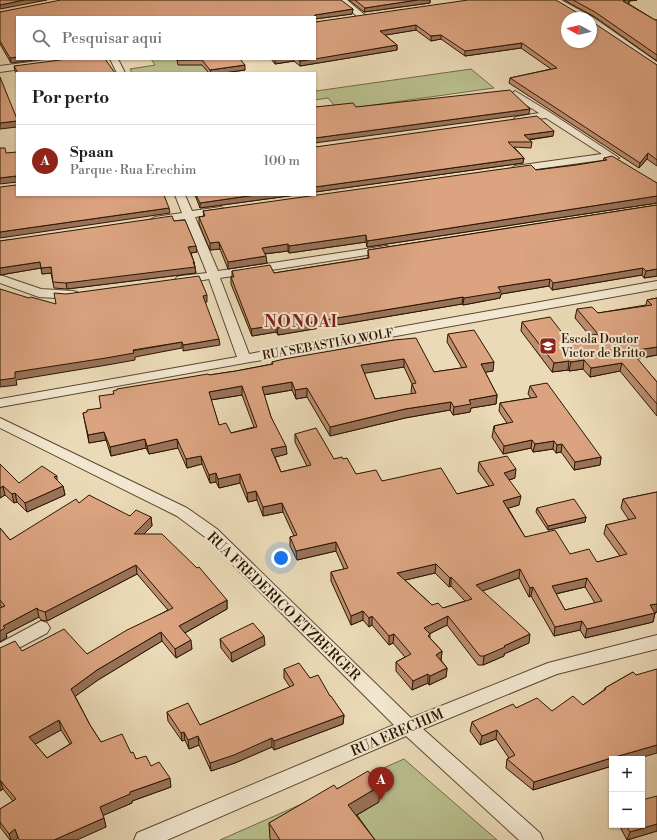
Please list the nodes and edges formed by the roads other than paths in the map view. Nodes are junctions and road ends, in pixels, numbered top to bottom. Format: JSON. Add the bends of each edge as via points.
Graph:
{"nodes":[{"id":1,"x":342,"y":0,"type":"edge"},
{"id":2,"x":555,"y":0,"type":"edge"},
{"id":3,"x":576,"y":12,"type":"edge"},
{"id":4,"x":362,"y":16,"type":"edge"},
{"id":5,"x":597,"y":24,"type":"edge"},
{"id":6,"x":64,"y":60,"type":"edge"},
{"id":7,"x":114,"y":60,"type":"edge"},
{"id":8,"x":657,"y":66,"type":"edge"},
{"id":9,"x":0,"y":69,"type":"edge"},
{"id":10,"x":120,"y":72,"type":"edge"},
{"id":11,"x":515,"y":94,"type":"edge"},
{"id":12,"x":548,"y":115,"type":"junction"},
{"id":13,"x":510,"y":121,"type":"edge"},
{"id":14,"x":611,"y":156,"type":"junction"},
{"id":15,"x":624,"y":165,"type":"edge"},
{"id":16,"x":501,"y":171,"type":"edge"},
{"id":17,"x":180,"y":196,"type":"edge"},
{"id":18,"x":228,"y":209,"type":"edge"},
{"id":19,"x":189,"y":215,"type":"junction"},
{"id":20,"x":142,"y":222,"type":"edge"},
{"id":21,"x":394,"y":248,"type":"edge"},
{"id":22,"x":214,"y":276,"type":"junction"},
{"id":23,"x":0,"y":279,"type":"edge"},
{"id":24,"x":167,"y":282,"type":"edge"},
{"id":25,"x":657,"y":285,"type":"edge"},
{"id":26,"x":82,"y":293,"type":"edge"},
{"id":27,"x":244,"y":359,"type":"junction"},
{"id":28,"x":0,"y":404,"type":"edge"},
{"id":29,"x":2,"y":424,"type":"edge"},
{"id":30,"x":41,"y":628,"type":"dead end"},
{"id":31,"x":657,"y":642,"type":"edge"},
{"id":32,"x":0,"y":651,"type":"edge"},
{"id":33,"x":408,"y":727,"type":"junction"},
{"id":34,"x":144,"y":840,"type":"edge"},
{"id":35,"x":533,"y":840,"type":"edge"}],
"edges":[{"from":1,"to":4,"type":"street"},
{"from":2,"to":3,"type":"street"},
{"from":5,"to":8,"type":"street"},
{"from":6,"to":9,"type":"street"},
{"from":7,"to":10,"type":"street"},
{"from":11,"to":12,"type":"street"},
{"from":12,"to":13,"type":"street"},
{"from":12,"to":14,"type":"street"},
{"from":14,"to":15,"type":"street"},
{"from":14,"to":16,"type":"street"},
{"from":17,"to":19,"type":"street"},
{"from":18,"to":19,"type":"street"},
{"from":19,"to":20,"type":"street"},
{"from":19,"to":22,"type":"street"},
{"from":21,"to":22,"type":"street"},
{"from":22,"to":24,"type":"street"},
{"from":22,"to":27,"type":"street"},
{"from":23,"to":26,"type":"street","via":[[39,293]]},
{"from":25,"to":27,"type":"street","name":"RUA SEBASTIÃO WOLF"},
{"from":27,"to":28,"type":"street","name":"RUA SEBASTIÃO WOLF"},
{"from":29,"to":33,"type":"street","name":"RUA FREDERICO ETZBERGER","via":[[182,512],[211,533]]},
{"from":30,"to":32,"type":"street"},
{"from":31,"to":33,"type":"street","name":"RUA ERECHIM","via":[[554,668]]},
{"from":33,"to":34,"type":"street","name":"RUA ERECHIM"},
{"from":33,"to":35,"type":"street","name":"RUA FREDERICO ETZBERGER"}]}
